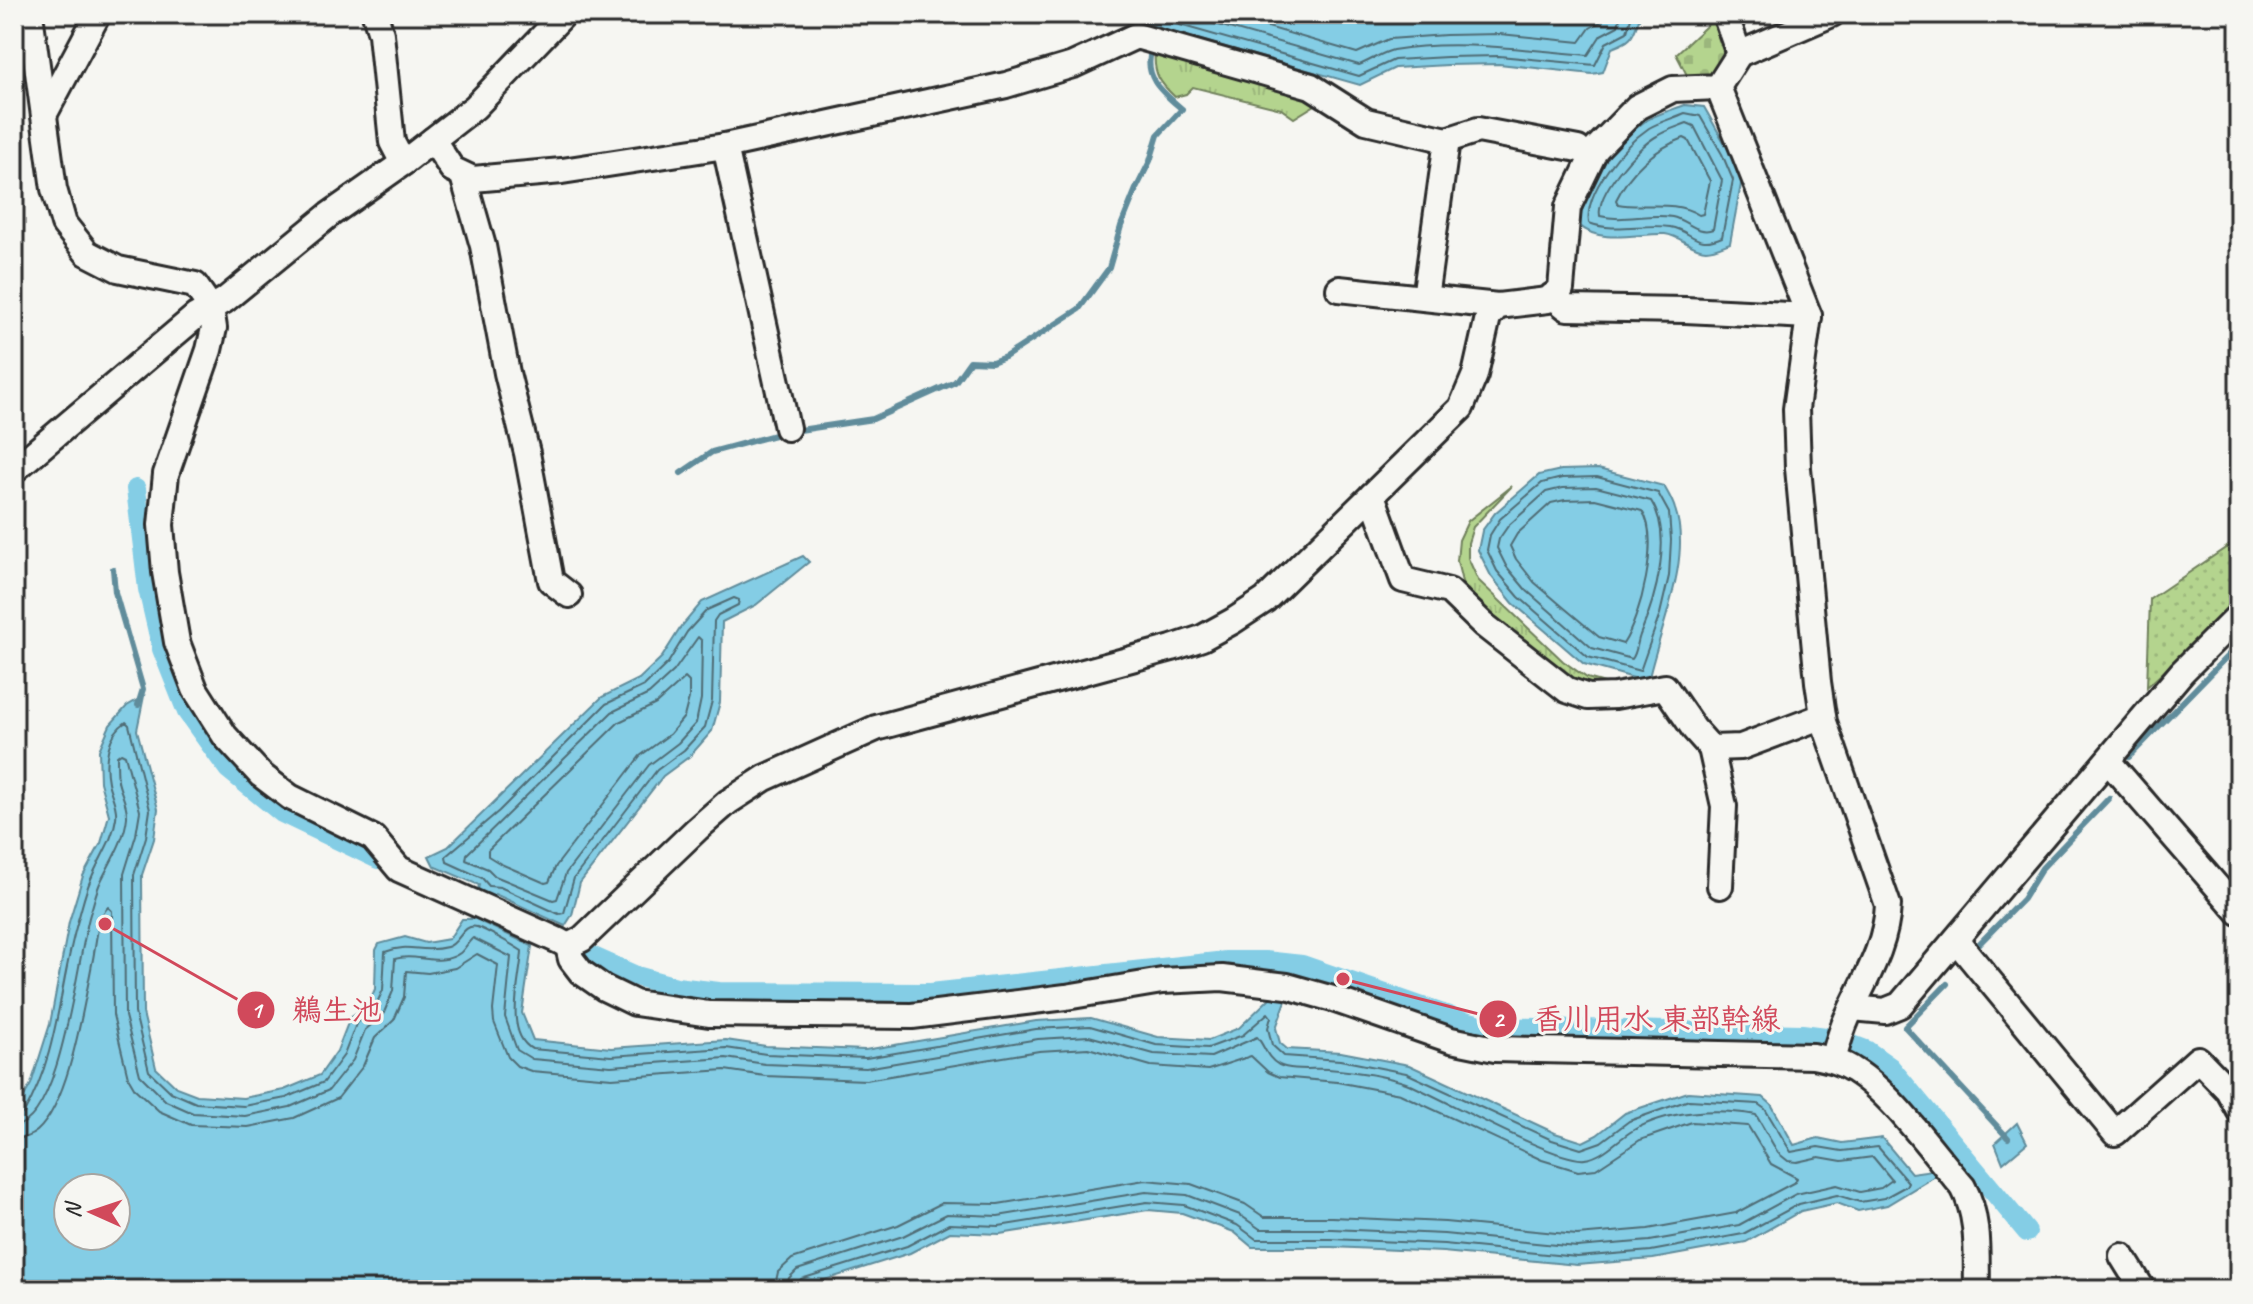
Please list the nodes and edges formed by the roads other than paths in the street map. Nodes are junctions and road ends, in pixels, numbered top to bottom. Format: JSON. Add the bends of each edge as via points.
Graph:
{"nodes":[{"id":1,"x":30,"y":14,"type":"edge"},
{"id":2,"x":98,"y":14,"type":"edge"},
{"id":3,"x":375,"y":14,"type":"edge"},
{"id":4,"x":564,"y":14,"type":"edge"},
{"id":5,"x":1725,"y":14,"type":"edge"},
{"id":6,"x":1832,"y":14,"type":"edge"},
{"id":7,"x":1739,"y":54,"type":"junction"},
{"id":8,"x":1718,"y":87,"type":"junction"},
{"id":9,"x":1637,"y":107,"type":"junction"},
{"id":10,"x":44,"y":115,"type":"junction"},
{"id":11,"x":433,"y":140,"type":"junction"},
{"id":12,"x":1447,"y":140,"type":"junction"},
{"id":13,"x":725,"y":146,"type":"junction"},
{"id":14,"x":1578,"y":149,"type":"junction"},
{"id":15,"x":403,"y":163,"type":"junction"},
{"id":16,"x":463,"y":176,"type":"junction"},
{"id":17,"x":1566,"y":230,"type":"junction"},
{"id":18,"x":1339,"y":289,"type":"dead end"},
{"id":19,"x":1552,"y":296,"type":"junction"},
{"id":20,"x":1425,"y":298,"type":"junction"},
{"id":21,"x":1498,"y":306,"type":"junction"},
{"id":22,"x":211,"y":308,"type":"junction"},
{"id":23,"x":1809,"y":316,"type":"junction"},
{"id":24,"x":787,"y":428,"type":"dead end"},
{"id":25,"x":14,"y":470,"type":"edge"},
{"id":26,"x":1372,"y":495,"type":"junction"},
{"id":27,"x":569,"y":595,"type":"dead end"},
{"id":28,"x":2239,"y":615,"type":"edge"},
{"id":29,"x":1823,"y":716,"type":"junction"},
{"id":30,"x":1711,"y":748,"type":"junction"},
{"id":31,"x":2108,"y":761,"type":"junction"},
{"id":32,"x":1720,"y":886,"type":"dead end"},
{"id":33,"x":2239,"y":912,"type":"edge"},
{"id":34,"x":1956,"y":940,"type":"junction"},
{"id":35,"x":564,"y":943,"type":"junction"},
{"id":36,"x":1852,"y":1008,"type":"junction"},
{"id":37,"x":1833,"y":1060,"type":"junction"},
{"id":38,"x":2239,"y":1110,"type":"edge"},
{"id":39,"x":2122,"y":1256,"type":"dead end"},
{"id":40,"x":1977,"y":1290,"type":"edge"},
{"id":41,"x":2143,"y":1290,"type":"edge"}],
"edges":[{"from":1,"to":10,"type":"street"},
{"from":2,"to":10,"type":"street"},
{"from":3,"to":15,"type":"street","via":[[392,142]]},
{"from":4,"to":11,"type":"street","via":[[475,107]]},
{"from":5,"to":7,"type":"street"},
{"from":6,"to":7,"type":"street"},
{"from":7,"to":8,"type":"street"},
{"from":8,"to":9,"type":"street","via":[[1673,89]]},
{"from":8,"to":23,"type":"street"},
{"from":9,"to":14,"type":"street"},
{"from":9,"to":17,"type":"street","via":[[1596,149],[1568,207]]},
{"from":10,"to":22,"type":"street","via":[[64,224],[87,253],[118,269],[195,285]]},
{"from":11,"to":15,"type":"street"},
{"from":11,"to":16,"type":"street"},
{"from":12,"to":13,"type":"street","via":[[1366,121],[1311,86],[1136,36],[1073,65],[1006,85]]},
{"from":12,"to":14,"type":"street","via":[[1478,130]]},
{"from":12,"to":20,"type":"street"},
{"from":13,"to":16,"type":"street","via":[[562,171]]},
{"from":13,"to":24,"type":"street"},
{"from":14,"to":17,"type":"street","via":[[1562,202]]},
{"from":15,"to":22,"type":"street"},
{"from":16,"to":27,"type":"street","via":[[483,246],[551,581]]},
{"from":17,"to":19,"type":"street","via":[[1561,289]]},
{"from":18,"to":20,"type":"street"},
{"from":19,"to":21,"type":"street"},
{"from":19,"to":23,"type":"street","via":[[1567,308]]},
{"from":20,"to":21,"type":"street"},
{"from":21,"to":26,"type":"street","via":[[1488,317],[1475,375],[1461,408]]},
{"from":22,"to":25,"type":"street"},
{"from":22,"to":35,"type":"street","via":[[209,350],[166,474],[162,512],[177,642],[195,689],[225,736],[290,797],[373,838],[399,869]]},
{"from":23,"to":29,"type":"street","via":[[1796,409],[1798,468]]},
{"from":26,"to":30,"type":"street","via":[[1403,580],[1449,591],[1567,690],[1588,697],[1665,687]]},
{"from":26,"to":35,"type":"street","via":[[1265,600],[1202,638],[876,728],[765,778],[697,829],[582,939]]},
{"from":28,"to":31,"type":"street","via":[[2182,672]]},
{"from":29,"to":30,"type":"street","via":[[1741,747]]},
{"from":29,"to":36,"type":"street","via":[[1888,905],[1880,951]]},
{"from":30,"to":32,"type":"street","via":[[1724,806]]},
{"from":31,"to":33,"type":"street"},
{"from":31,"to":34,"type":"street"},
{"from":34,"to":36,"type":"street","via":[[1900,1005],[1885,1011]]},
{"from":34,"to":38,"type":"street","via":[[2115,1133],[2198,1059]]},
{"from":35,"to":37,"type":"street","via":[[581,972],[604,988],[635,1003],[709,1014],[912,1016],[1162,981],[1222,978],[1287,986],[1451,1040],[1495,1049]]},
{"from":36,"to":37,"type":"street"},
{"from":37,"to":40,"type":"street","via":[[1875,1086],[1963,1187],[1975,1226]]},
{"from":39,"to":41,"type":"street"}]}
